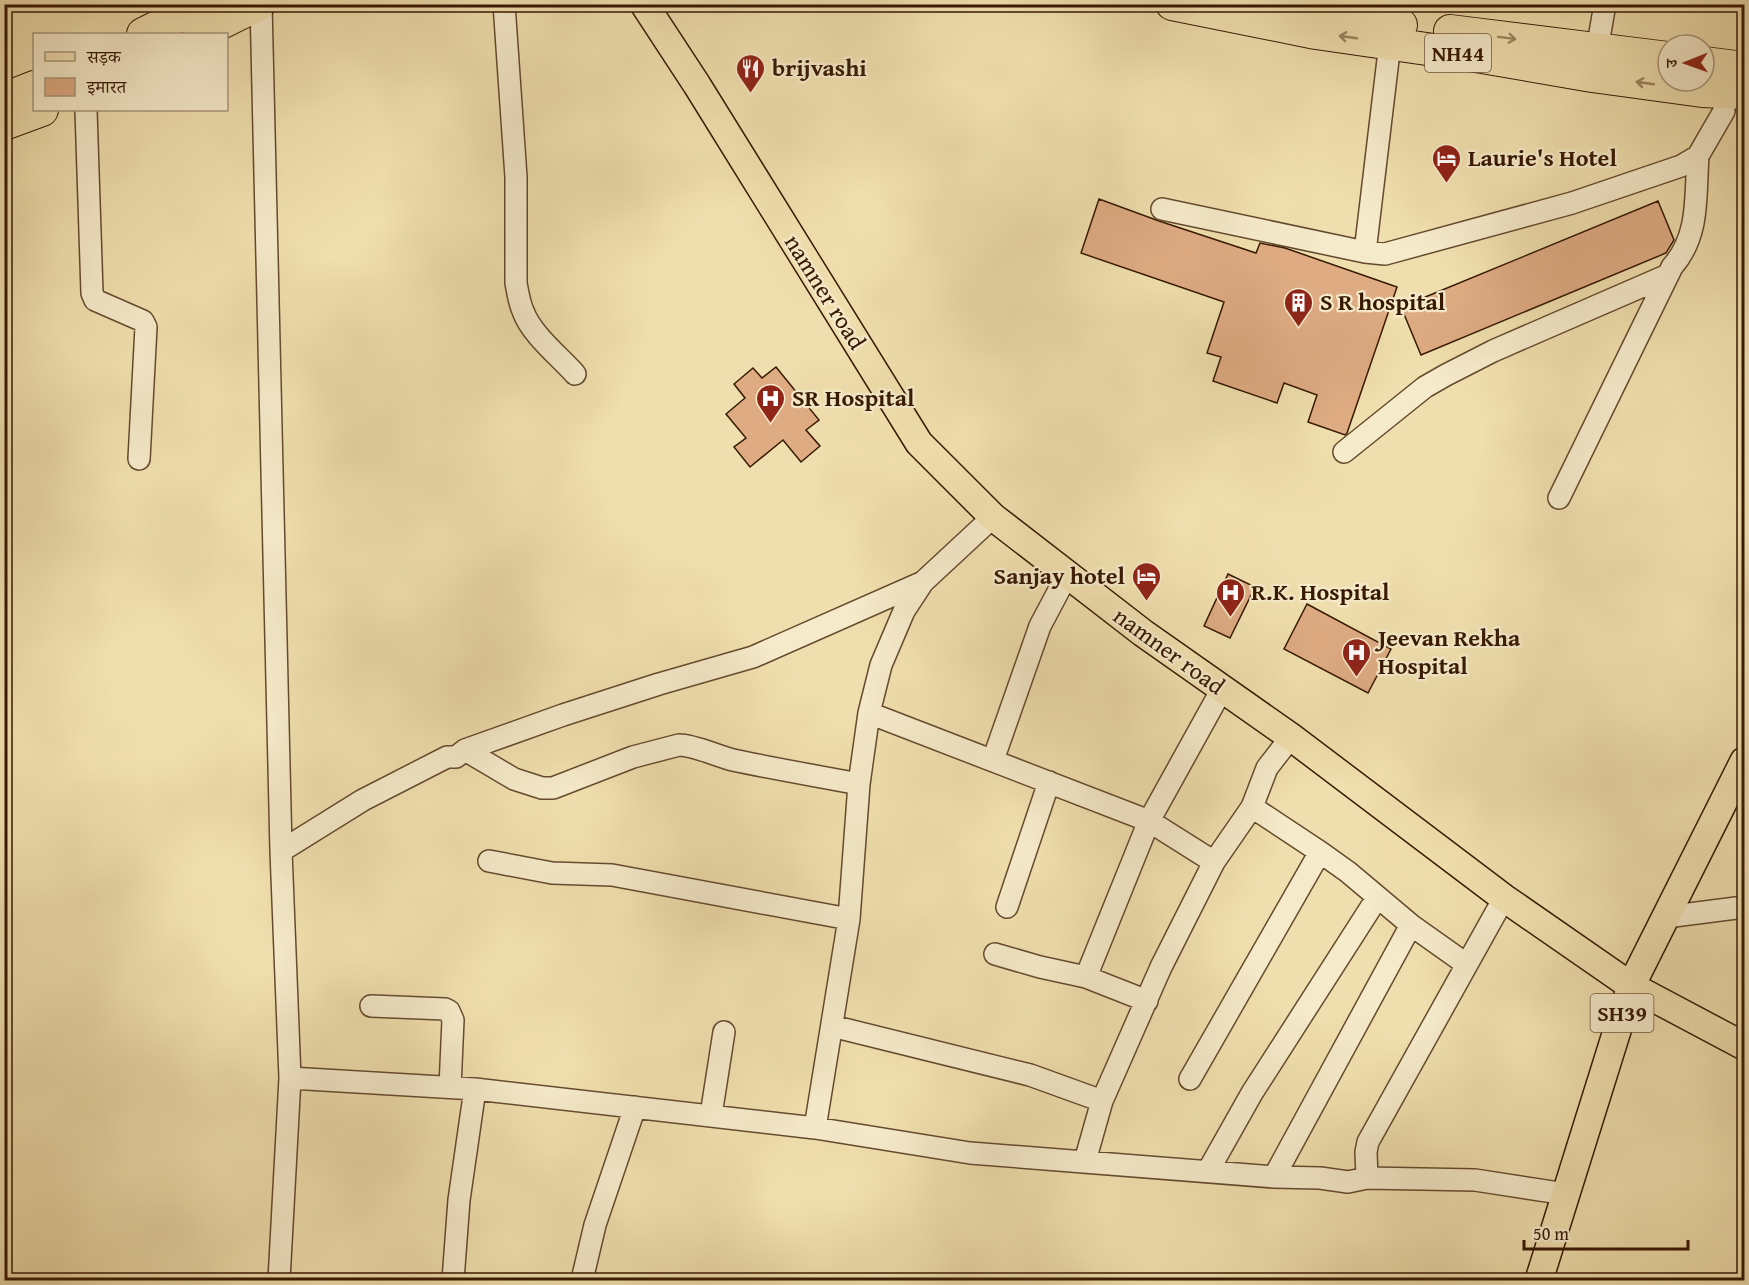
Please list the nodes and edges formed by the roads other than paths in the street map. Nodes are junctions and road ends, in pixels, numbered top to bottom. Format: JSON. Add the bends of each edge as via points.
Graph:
{"nodes":[{"id":1,"x":203,"y":4,"type":"edge"},
{"id":2,"x":260,"y":4,"type":"edge"},
{"id":3,"x":504,"y":4,"type":"edge"},
{"id":4,"x":644,"y":4,"type":"edge"},
{"id":5,"x":1172,"y":4,"type":"edge"},
{"id":6,"x":1284,"y":4,"type":"edge"},
{"id":7,"x":1605,"y":4,"type":"edge"},
{"id":8,"x":1306,"y":5,"type":"edge"},
{"id":9,"x":145,"y":33,"type":"edge"},
{"id":10,"x":201,"y":33,"type":"edge"},
{"id":11,"x":1390,"y":44,"type":"junction"},
{"id":12,"x":1597,"y":50,"type":"junction"},
{"id":13,"x":1656,"y":57,"type":"edge"},
{"id":14,"x":1716,"y":64,"type":"edge"},
{"id":15,"x":1744,"y":68,"type":"edge"},
{"id":16,"x":33,"y":87,"type":"edge"},
{"id":17,"x":4,"y":99,"type":"edge"},
{"id":18,"x":1734,"y":102,"type":"edge"},
{"id":19,"x":39,"y":111,"type":"edge"},
{"id":20,"x":86,"y":111,"type":"edge"},
{"id":21,"x":4,"y":124,"type":"edge"},
{"id":22,"x":1698,"y":156,"type":"junction"},
{"id":23,"x":1162,"y":209,"type":"dead end"},
{"id":24,"x":1365,"y":252,"type":"junction"},
{"id":25,"x":1668,"y":275,"type":"junction"},
{"id":26,"x":575,"y":374,"type":"dead end"},
{"id":27,"x":1344,"y":452,"type":"dead end"},
{"id":28,"x":139,"y":459,"type":"dead end"},
{"id":29,"x":1559,"y":498,"type":"dead end"},
{"id":30,"x":993,"y":517,"type":"junction"},
{"id":31,"x":1068,"y":575,"type":"junction"},
{"id":32,"x":923,"y":582,"type":"junction"},
{"id":33,"x":1222,"y":689,"type":"junction"},
{"id":34,"x":869,"y":713,"type":"junction"},
{"id":35,"x":1291,"y":737,"type":"junction"},
{"id":36,"x":465,"y":750,"type":"junction"},
{"id":37,"x":993,"y":760,"type":"junction"},
{"id":38,"x":1744,"y":761,"type":"edge"},
{"id":39,"x":1049,"y":782,"type":"junction"},
{"id":40,"x":859,"y":784,"type":"junction"},
{"id":41,"x":1252,"y":807,"type":"junction"},
{"id":42,"x":1149,"y":822,"type":"junction"},
{"id":43,"x":281,"y":850,"type":"junction"},
{"id":44,"x":1320,"y":852,"type":"junction"},
{"id":45,"x":489,"y":861,"type":"dead end"},
{"id":46,"x":1214,"y":862,"type":"junction"},
{"id":47,"x":1377,"y":897,"type":"junction"},
{"id":48,"x":1504,"y":898,"type":"junction"},
{"id":49,"x":1007,"y":907,"type":"dead end"},
{"id":50,"x":1744,"y":907,"type":"edge"},
{"id":51,"x":1666,"y":917,"type":"junction"},
{"id":52,"x":849,"y":919,"type":"junction"},
{"id":53,"x":1411,"y":925,"type":"junction"},
{"id":54,"x":995,"y":954,"type":"dead end"},
{"id":55,"x":1466,"y":964,"type":"junction"},
{"id":56,"x":1086,"y":977,"type":"junction"},
{"id":57,"x":1631,"y":986,"type":"junction"},
{"id":58,"x":1147,"y":1001,"type":"junction"},
{"id":59,"x":371,"y":1006,"type":"dead end"},
{"id":60,"x":832,"y":1026,"type":"junction"},
{"id":61,"x":724,"y":1032,"type":"dead end"},
{"id":62,"x":1744,"y":1046,"type":"edge"},
{"id":63,"x":290,"y":1078,"type":"junction"},
{"id":64,"x":1190,"y":1079,"type":"dead end"},
{"id":65,"x":450,"y":1087,"type":"junction"},
{"id":66,"x":475,"y":1089,"type":"junction"},
{"id":67,"x":1102,"y":1101,"type":"junction"},
{"id":68,"x":635,"y":1107,"type":"junction"},
{"id":69,"x":711,"y":1116,"type":"junction"},
{"id":70,"x":814,"y":1128,"type":"junction"},
{"id":71,"x":1085,"y":1161,"type":"junction"},
{"id":72,"x":1208,"y":1171,"type":"junction"},
{"id":73,"x":1274,"y":1177,"type":"junction"},
{"id":74,"x":1367,"y":1178,"type":"junction"},
{"id":75,"x":1566,"y":1194,"type":"junction"},
{"id":76,"x":279,"y":1281,"type":"edge"},
{"id":77,"x":453,"y":1281,"type":"edge"},
{"id":78,"x":582,"y":1281,"type":"edge"},
{"id":79,"x":1539,"y":1281,"type":"edge"}],
"edges":[{"from":1,"to":9,"type":"highway"},
{"from":2,"to":10,"type":"highway"},
{"from":2,"to":43,"type":"street"},
{"from":3,"to":26,"type":"street","via":[[516,177],[519,300],[531,326]]},
{"from":4,"to":30,"type":"main road","name":"namner road","via":[[919,443]]},
{"from":11,"to":5,"type":"highway","number":"NH44","one_way":true},
{"from":6,"to":8,"type":"street","via":[[1281,16],[1302,20]]},
{"from":7,"to":12,"type":"street"},
{"from":8,"to":12,"type":"highway","number":"NH44","one_way":true,"via":[[1393,25]]},
{"from":18,"to":11,"type":"highway","number":"NH44","one_way":true,"via":[[1702,91]]},
{"from":11,"to":24,"type":"street"},
{"from":12,"to":13,"type":"highway","number":"NH44"},
{"from":14,"to":15,"type":"highway"},
{"from":16,"to":17,"type":"highway"},
{"from":18,"to":22,"type":"street"},
{"from":19,"to":21,"type":"highway"},
{"from":20,"to":28,"type":"street","via":[[93,297],[143,321],[146,327]]},
{"from":22,"to":24,"type":"street","via":[[1682,166],[1572,202],[1384,254]]},
{"from":22,"to":25,"type":"street","via":[[1692,230]]},
{"from":23,"to":24,"type":"street"},
{"from":25,"to":27,"type":"street","via":[[1446,375],[1425,387]]},
{"from":25,"to":29,"type":"street"},
{"from":30,"to":31,"type":"main road","name":"namner road"},
{"from":30,"to":32,"type":"street"},
{"from":31,"to":33,"type":"main road","name":"namner road"},
{"from":31,"to":37,"type":"street","via":[[1040,626]]},
{"from":32,"to":34,"type":"street","via":[[904,611],[881,665]]},
{"from":32,"to":36,"type":"street","via":[[753,657],[562,715]]},
{"from":33,"to":35,"type":"main road","name":"namner road"},
{"from":33,"to":42,"type":"street"},
{"from":34,"to":37,"type":"street"},
{"from":34,"to":40,"type":"street"},
{"from":35,"to":41,"type":"street","via":[[1267,768]]},
{"from":35,"to":48,"type":"main road","name":"namner road"},
{"from":36,"to":40,"type":"street","via":[[514,779],[542,788],[560,786],[633,757],[679,745],[743,762]]},
{"from":36,"to":43,"type":"street","via":[[363,800]]},
{"from":37,"to":39,"type":"street"},
{"from":38,"to":51,"type":"main road","number":"SH39"},
{"from":39,"to":42,"type":"street"},
{"from":39,"to":49,"type":"street"},
{"from":40,"to":52,"type":"street"},
{"from":41,"to":44,"type":"street"},
{"from":41,"to":46,"type":"street"},
{"from":42,"to":46,"type":"street"},
{"from":42,"to":56,"type":"street"},
{"from":43,"to":63,"type":"street"},
{"from":44,"to":47,"type":"street"},
{"from":44,"to":64,"type":"street"},
{"from":45,"to":52,"type":"street","via":[[552,873],[612,875]]},
{"from":46,"to":58,"type":"street"},
{"from":47,"to":53,"type":"street"},
{"from":47,"to":72,"type":"street","via":[[1252,1093]]},
{"from":48,"to":55,"type":"street"},
{"from":48,"to":57,"type":"main road","name":"namner road"},
{"from":50,"to":51,"type":"street"},
{"from":51,"to":57,"type":"main road","number":"SH39"},
{"from":52,"to":60,"type":"street"},
{"from":53,"to":55,"type":"street"},
{"from":53,"to":73,"type":"street"},
{"from":54,"to":56,"type":"street"},
{"from":55,"to":74,"type":"street","via":[[1368,1142]]},
{"from":56,"to":58,"type":"street"},
{"from":57,"to":62,"type":"main road","name":"namner road"},
{"from":57,"to":75,"type":"main road","number":"SH39"},
{"from":58,"to":67,"type":"street"},
{"from":59,"to":65,"type":"street","via":[[449,1011],[453,1020]]},
{"from":60,"to":67,"type":"street","via":[[1030,1075]]},
{"from":60,"to":70,"type":"street"},
{"from":61,"to":69,"type":"street"},
{"from":63,"to":65,"type":"street"},
{"from":63,"to":76,"type":"street"},
{"from":65,"to":66,"type":"street"},
{"from":66,"to":68,"type":"street"},
{"from":66,"to":77,"type":"street","via":[[459,1200]]},
{"from":67,"to":71,"type":"street"},
{"from":68,"to":69,"type":"street"},
{"from":68,"to":78,"type":"street","via":[[595,1225]]},
{"from":69,"to":70,"type":"street"},
{"from":70,"to":71,"type":"street","via":[[970,1153]]},
{"from":71,"to":72,"type":"street"},
{"from":72,"to":73,"type":"street"},
{"from":73,"to":74,"type":"street","via":[[1348,1182]]},
{"from":74,"to":75,"type":"street","via":[[1475,1180]]},
{"from":75,"to":79,"type":"main road","number":"SH39"}]}
